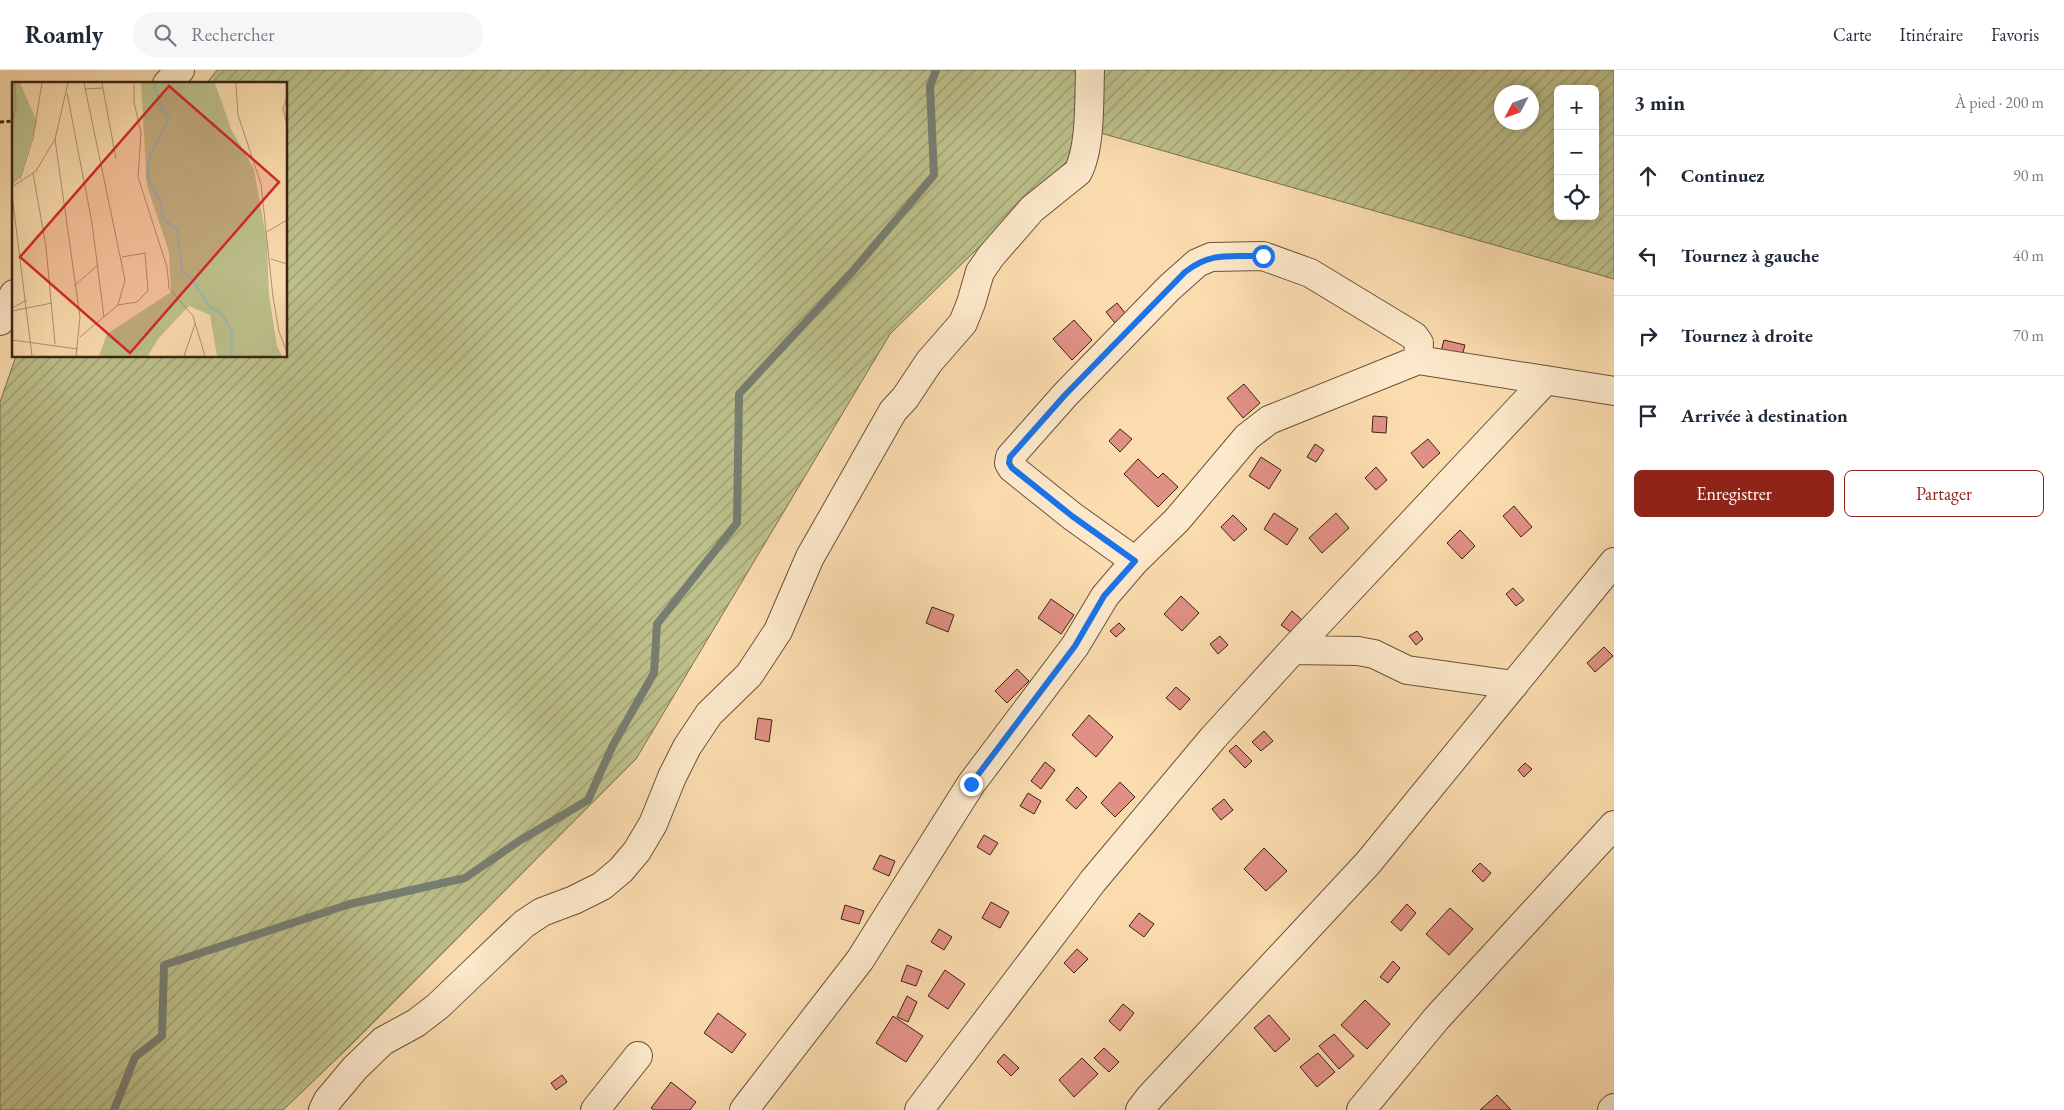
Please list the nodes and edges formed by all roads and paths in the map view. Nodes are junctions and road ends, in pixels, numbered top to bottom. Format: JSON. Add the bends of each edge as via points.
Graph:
{"nodes":[{"id":1,"x":180,"y":70,"type":"edge"},
{"id":2,"x":1090,"y":70,"type":"edge"},
{"id":3,"x":169,"y":82,"type":"edge"},
{"id":4,"x":12,"y":298,"type":"edge"},
{"id":5,"x":0,"y":321,"type":"edge"},
{"id":6,"x":1418,"y":360,"type":"junction"},
{"id":7,"x":1546,"y":380,"type":"junction"},
{"id":8,"x":1614,"y":392,"type":"edge"},
{"id":9,"x":1135,"y":561,"type":"junction"},
{"id":10,"x":1614,"y":562,"type":"edge"},
{"id":11,"x":1292,"y":650,"type":"junction"},
{"id":12,"x":1514,"y":685,"type":"junction"},
{"id":13,"x":1614,"y":825,"type":"edge"},
{"id":14,"x":638,"y":1056,"type":"dead end"},
{"id":15,"x":323,"y":1110,"type":"edge"},
{"id":16,"x":595,"y":1110,"type":"edge"},
{"id":17,"x":744,"y":1110,"type":"edge"},
{"id":18,"x":919,"y":1110,"type":"edge"},
{"id":19,"x":1140,"y":1110,"type":"edge"},
{"id":20,"x":1361,"y":1110,"type":"edge"}],
"edges":[{"from":1,"to":3,"type":"street"},
{"from":2,"to":15,"type":"street","via":[[1089,121],[1078,172],[1032,209],[990,256],[980,272],[963,323],[893,411],[810,557],[778,631],[749,675],[708,714],[687,747],[653,824],[637,851],[602,886],[542,912],[524,924],[438,1006],[416,1023],[383,1041],[355,1068]]},
{"from":4,"to":5,"type":"street"},
{"from":6,"to":7,"type":"street"},
{"from":6,"to":9,"type":"street","via":[[1270,420],[1247,437],[1177,520]]},
{"from":6,"to":9,"type":"street","via":[[1419,343],[1414,336],[1310,273],[1263,256],[1211,257],[1197,263],[1072,388],[1010,457],[1012,468]]},
{"from":7,"to":8,"type":"street"},
{"from":7,"to":11,"type":"street"},
{"from":9,"to":17,"type":"street","via":[[1104,596],[1075,646],[971,784],[860,960]]},
{"from":10,"to":12,"type":"street"},
{"from":11,"to":12,"type":"street","via":[[1358,651],[1374,654],[1407,670]]},
{"from":11,"to":18,"type":"street","via":[[1213,738],[1094,881]]},
{"from":12,"to":19,"type":"street","via":[[1368,862]]},
{"from":13,"to":20,"type":"street","via":[[1436,1019]]},
{"from":14,"to":16,"type":"street"}]}
